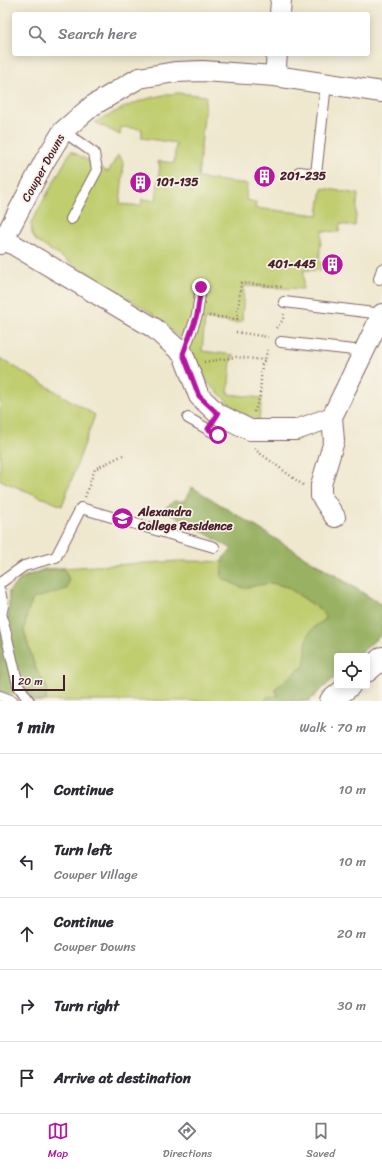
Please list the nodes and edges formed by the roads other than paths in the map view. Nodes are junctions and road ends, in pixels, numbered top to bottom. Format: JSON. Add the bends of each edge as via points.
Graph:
{"nodes":[{"id":1,"x":281,"y":0,"type":"edge"},
{"id":2,"x":280,"y":12,"type":"edge"},
{"id":3,"x":277,"y":56,"type":"edge"},
{"id":4,"x":275,"y":76,"type":"junction"},
{"id":5,"x":326,"y":84,"type":"junction"},
{"id":6,"x":382,"y":92,"type":"edge"},
{"id":7,"x":62,"y":131,"type":"junction"},
{"id":8,"x":299,"y":172,"type":"dead end"},
{"id":9,"x":71,"y":219,"type":"dead end"},
{"id":10,"x":2,"y":241,"type":"edge"},
{"id":11,"x":201,"y":287,"type":"dead end"},
{"id":12,"x":284,"y":302,"type":"road end"},
{"id":13,"x":382,"y":314,"type":"edge"},
{"id":14,"x":281,"y":342,"type":"dead end"},
{"id":15,"x":363,"y":351,"type":"junction"},
{"id":16,"x":183,"y":354,"type":"junction"},
{"id":17,"x":332,"y":417,"type":"junction"},
{"id":18,"x":188,"y":418,"type":"dead end"},
{"id":19,"x":213,"y":421,"type":"junction"},
{"id":20,"x":218,"y":435,"type":"dead end"},
{"id":21,"x":335,"y":517,"type":"dead end"},
{"id":22,"x":214,"y":547,"type":"dead end"},
{"id":23,"x":0,"y":583,"type":"edge"},
{"id":24,"x":0,"y":591,"type":"edge"},
{"id":25,"x":1,"y":619,"type":"edge"},
{"id":26,"x":382,"y":658,"type":"edge"},
{"id":27,"x":370,"y":668,"type":"edge"},
{"id":28,"x":0,"y":696,"type":"edge"},
{"id":29,"x":13,"y":701,"type":"edge"},
{"id":30,"x":28,"y":701,"type":"edge"}],
"edges":[{"from":1,"to":2,"type":"street"},
{"from":3,"to":4,"type":"street"},
{"from":4,"to":5,"type":"street","name":"Cowper Downs"},
{"from":4,"to":7,"type":"street","name":"Cowper Downs","via":[[203,71],[175,72],[139,78],[92,106]]},
{"from":5,"to":6,"type":"street","name":"Cowper Downs"},
{"from":5,"to":8,"type":"lane","via":[[316,174]]},
{"from":7,"to":9,"type":"lane","via":[[94,153],[98,170]]},
{"from":7,"to":10,"type":"street","name":"Cowper Downs"},
{"from":10,"to":16,"type":"street","name":"Cowper Downs","via":[[154,328]]},
{"from":11,"to":16,"type":"lane","via":[[197,315]]},
{"from":12,"to":13,"type":"lane"},
{"from":13,"to":15,"type":"street"},
{"from":14,"to":15,"type":"lane"},
{"from":15,"to":17,"type":"street"},
{"from":16,"to":19,"type":"street","name":"Cowper Downs","via":[[199,396]]},
{"from":17,"to":19,"type":"street","via":[[296,430],[250,430]]},
{"from":17,"to":21,"type":"street","via":[[334,441],[321,485],[321,496]]},
{"from":18,"to":19,"type":"lane"},
{"from":19,"to":20,"type":"lane"},
{"from":22,"to":23,"type":"lane","via":[[81,508],[56,557],[24,566]]},
{"from":24,"to":25,"type":"lane","via":[[3,606]]},
{"from":25,"to":30,"type":"lane","via":[[18,685]]},
{"from":26,"to":27,"type":"main road"},
{"from":28,"to":29,"type":"lane"}]}
